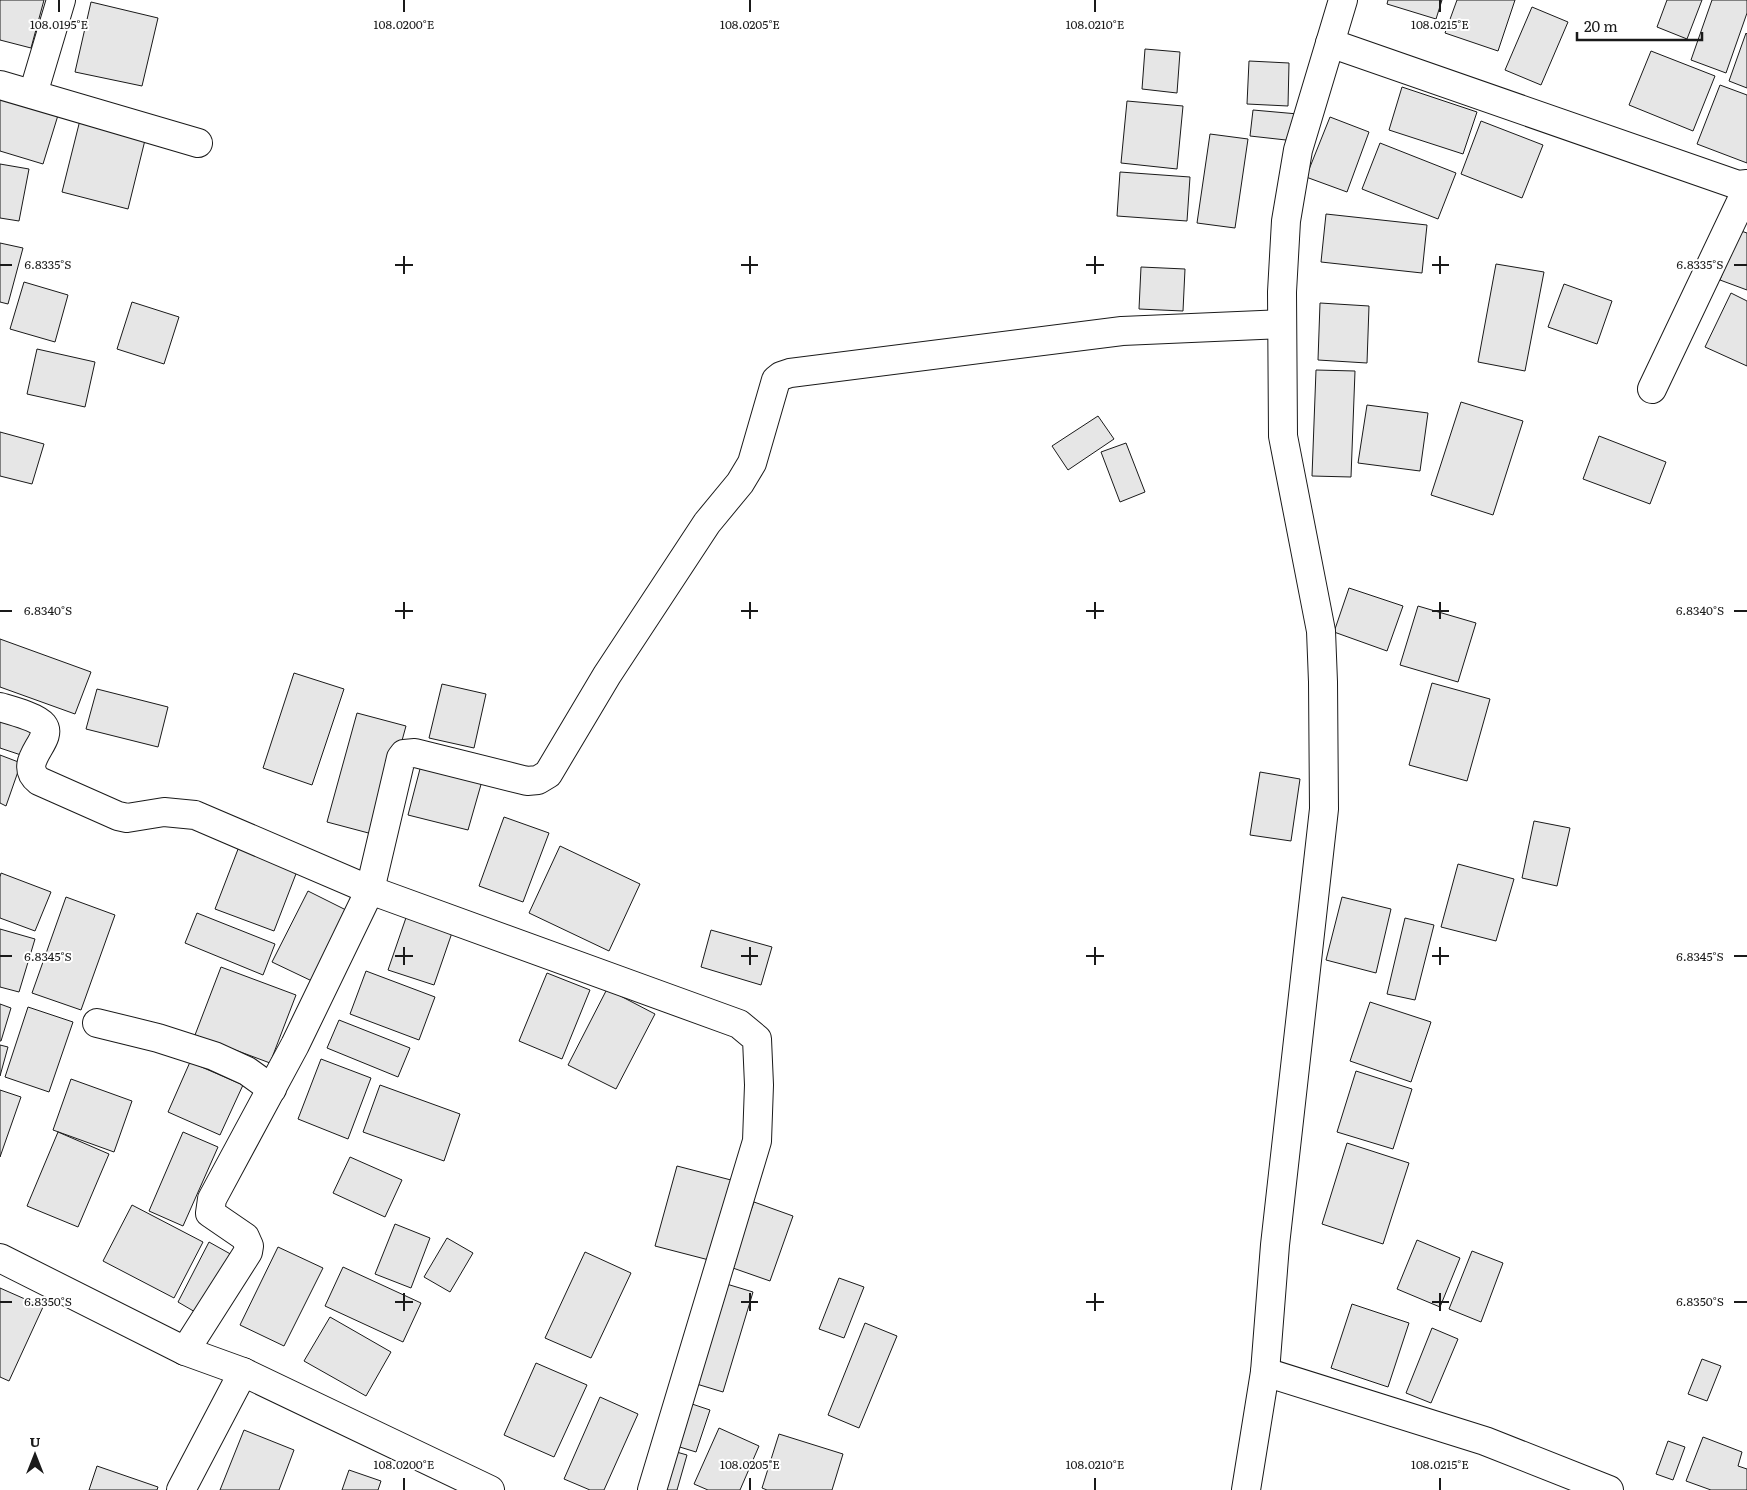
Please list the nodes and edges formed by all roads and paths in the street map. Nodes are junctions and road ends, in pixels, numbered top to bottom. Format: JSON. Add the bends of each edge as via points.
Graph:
{"nodes":[{"id":1,"x":61,"y":0,"type":"edge"},
{"id":2,"x":1343,"y":0,"type":"edge"},
{"id":3,"x":1330,"y":43,"type":"junction"},
{"id":4,"x":0,"y":85,"type":"edge"},
{"id":5,"x":32,"y":94,"type":"junction"},
{"id":6,"x":198,"y":143,"type":"dead end"},
{"id":7,"x":1747,"y":184,"type":"edge"},
{"id":8,"x":1747,"y":189,"type":"edge"},
{"id":9,"x":1282,"y":324,"type":"junction"},
{"id":10,"x":1652,"y":390,"type":"dead end"},
{"id":11,"x":0,"y":707,"type":"edge"},
{"id":12,"x":370,"y":890,"type":"junction"},
{"id":13,"x":98,"y":1023,"type":"dead end"},
{"id":14,"x":272,"y":1089,"type":"junction"},
{"id":15,"x":0,"y":1258,"type":"edge"},
{"id":16,"x":184,"y":1351,"type":"junction"},
{"id":17,"x":243,"y":1372,"type":"junction"},
{"id":18,"x":1265,"y":1372,"type":"junction"},
{"id":19,"x":181,"y":1490,"type":"edge"},
{"id":20,"x":490,"y":1490,"type":"edge"},
{"id":21,"x":652,"y":1490,"type":"edge"},
{"id":22,"x":1246,"y":1490,"type":"edge"},
{"id":23,"x":1609,"y":1490,"type":"edge"}],
"edges":[{"from":1,"to":5,"type":"street"},
{"from":2,"to":3,"type":"street"},
{"from":3,"to":7,"type":"street","via":[[1738,185]]},
{"from":3,"to":9,"type":"street","via":[[1298,150],[1287,213]]},
{"from":4,"to":5,"type":"street"},
{"from":5,"to":6,"type":"street"},
{"from":8,"to":10,"type":"street"},
{"from":9,"to":12,"type":"street","via":[[1122,331],[781,376],[773,386],[748,472],[708,523],[607,675],[548,774],[538,780],[527,781],[415,753],[404,754]]},
{"from":9,"to":18,"type":"street","via":[[1283,436],[1321,631],[1324,809],[1275,1245]]},
{"from":11,"to":12,"type":"street","via":[[43,724],[44,735],[30,770],[39,781],[126,818],[164,812],[195,815]]},
{"from":12,"to":14,"type":"street"},
{"from":12,"to":21,"type":"street","via":[[739,1024],[756,1039],[759,1085],[756,1142]]},
{"from":13,"to":14,"type":"street","via":[[214,1056],[247,1071]]},
{"from":14,"to":16,"type":"street","via":[[210,1207],[215,1218],[245,1237],[250,1246],[248,1252]]},
{"from":15,"to":16,"type":"street"},
{"from":16,"to":17,"type":"street"},
{"from":17,"to":19,"type":"street"},
{"from":17,"to":20,"type":"street"},
{"from":18,"to":22,"type":"street"},
{"from":18,"to":23,"type":"street","via":[[1485,1441]]}]}
